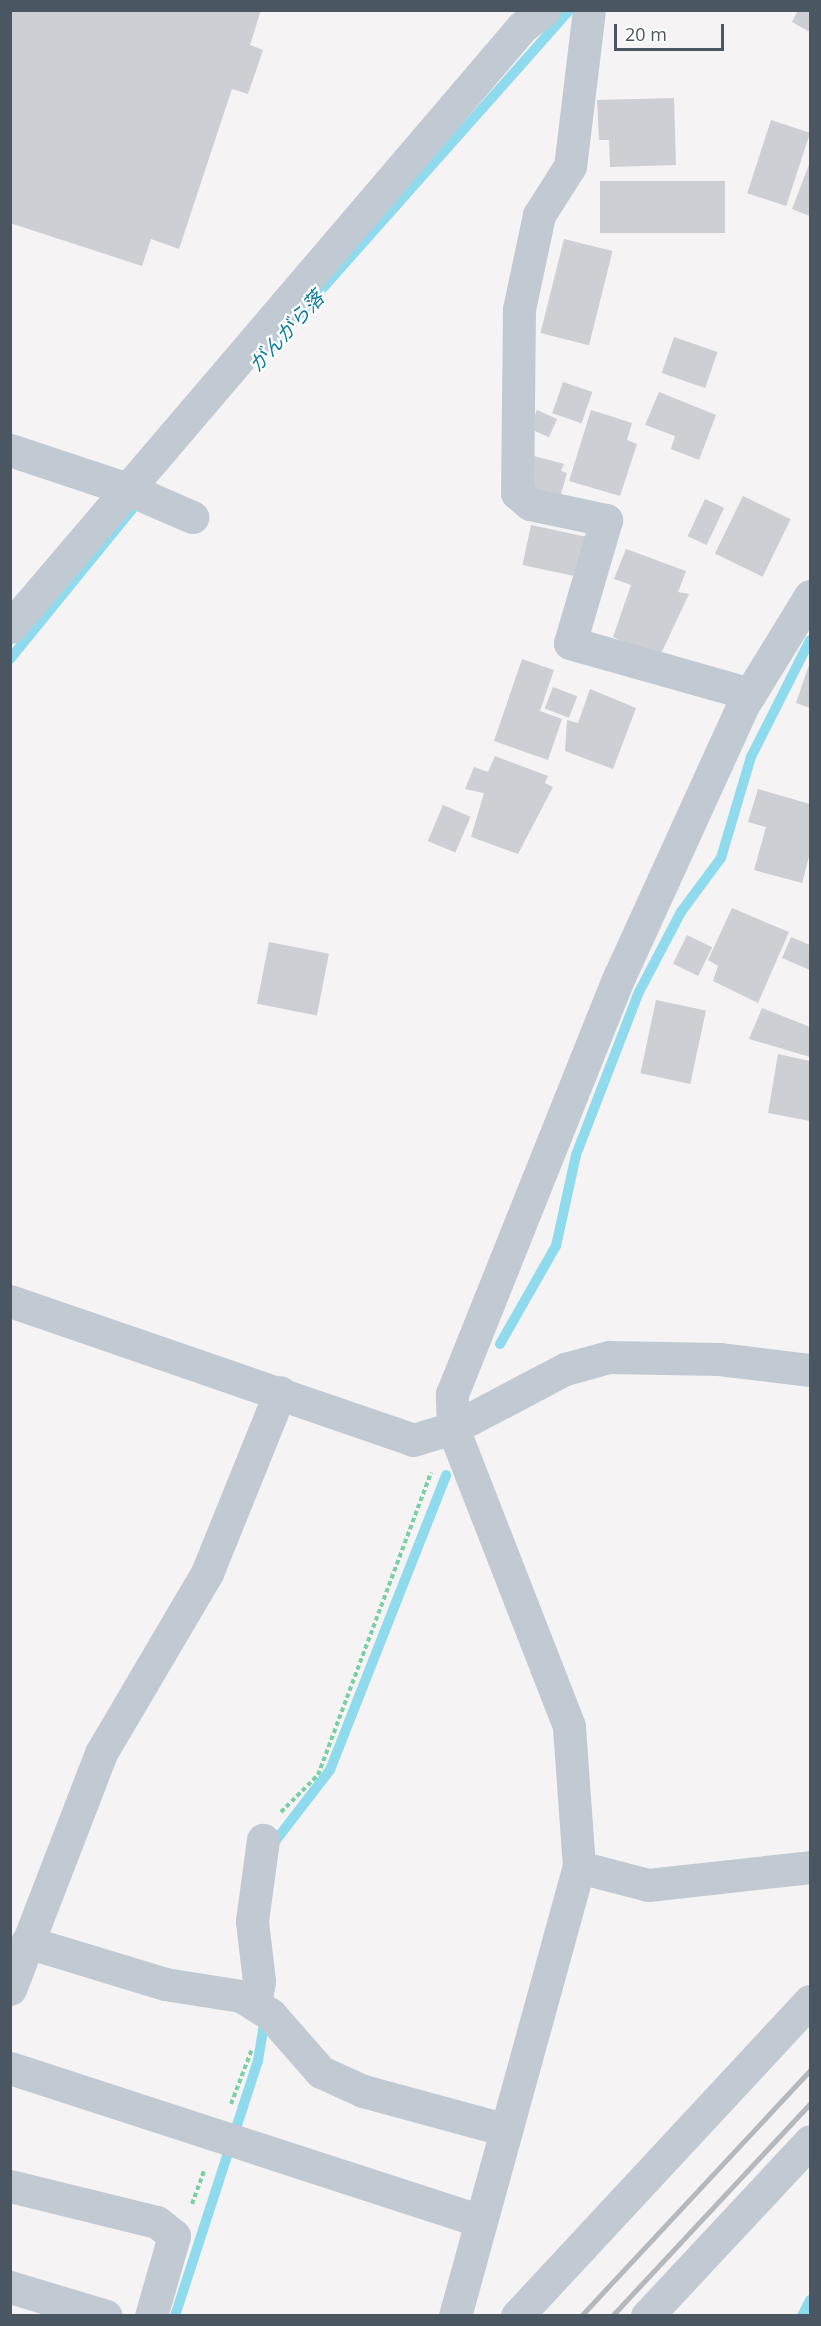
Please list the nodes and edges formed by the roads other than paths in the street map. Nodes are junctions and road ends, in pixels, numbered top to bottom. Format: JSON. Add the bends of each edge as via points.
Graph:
{"nodes":[{"id":1,"x":544,"y":10,"type":"edge"},
{"id":2,"x":590,"y":15,"type":"edge"},
{"id":3,"x":10,"y":450,"type":"edge"},
{"id":4,"x":129,"y":489,"type":"junction"},
{"id":5,"x":179,"y":511,"type":"dead end"},
{"id":6,"x":810,"y":596,"type":"edge"},
{"id":7,"x":10,"y":627,"type":"edge"},
{"id":8,"x":750,"y":694,"type":"junction"},
{"id":9,"x":10,"y":1302,"type":"edge"},
{"id":10,"x":810,"y":1370,"type":"edge"},
{"id":11,"x":280,"y":1392,"type":"junction"},
{"id":12,"x":442,"y":1433,"type":"junction"},
{"id":13,"x":263,"y":1840,"type":"road end"},
{"id":14,"x":579,"y":1867,"type":"junction"},
{"id":15,"x":810,"y":1867,"type":"edge"},
{"id":16,"x":27,"y":1942,"type":"junction"},
{"id":17,"x":10,"y":1989,"type":"edge"},
{"id":18,"x":810,"y":2001,"type":"edge"},
{"id":19,"x":263,"y":2009,"type":"junction"},
{"id":20,"x":10,"y":2068,"type":"edge"},
{"id":21,"x":503,"y":2129,"type":"junction"},
{"id":22,"x":810,"y":2141,"type":"edge"},
{"id":23,"x":10,"y":2186,"type":"edge"},
{"id":24,"x":477,"y":2220,"type":"junction"},
{"id":25,"x":10,"y":2287,"type":"edge"},
{"id":26,"x":106,"y":2316,"type":"edge"},
{"id":27,"x":151,"y":2316,"type":"edge"},
{"id":28,"x":455,"y":2316,"type":"edge"},
{"id":29,"x":517,"y":2316,"type":"edge"},
{"id":30,"x":647,"y":2316,"type":"edge"}],
"edges":[{"from":1,"to":4,"type":"street","via":[[522,27]]},
{"from":2,"to":8,"type":"street","via":[[570,166],[539,215],[519,309],[517,493],[530,504],[606,520],[570,643]]},
{"from":3,"to":4,"type":"street"},
{"from":4,"to":5,"type":"street"},
{"from":4,"to":7,"type":"street"},
{"from":6,"to":8,"type":"street"},
{"from":8,"to":12,"type":"street","via":[[620,975],[453,1394]]},
{"from":9,"to":11,"type":"street"},
{"from":10,"to":12,"type":"street","via":[[718,1359],[609,1357],[564,1369]]},
{"from":11,"to":12,"type":"street","via":[[413,1440]]},
{"from":11,"to":16,"type":"street","via":[[207,1573],[101,1754]]},
{"from":12,"to":14,"type":"street","via":[[569,1726]]},
{"from":13,"to":19,"type":"street","via":[[252,1921]]},
{"from":14,"to":15,"type":"street","via":[[648,1885]]},
{"from":14,"to":21,"type":"street"},
{"from":16,"to":17,"type":"street"},
{"from":16,"to":19,"type":"street","via":[[165,1984],[241,1996]]},
{"from":18,"to":29,"type":"street"},
{"from":19,"to":21,"type":"street","via":[[321,2072],[363,2091]]},
{"from":20,"to":24,"type":"street","via":[[237,2140],[348,2182]]},
{"from":21,"to":24,"type":"street"},
{"from":22,"to":30,"type":"street"},
{"from":23,"to":27,"type":"street","via":[[157,2222],[174,2236]]},
{"from":24,"to":28,"type":"street"},
{"from":25,"to":26,"type":"street"}]}
